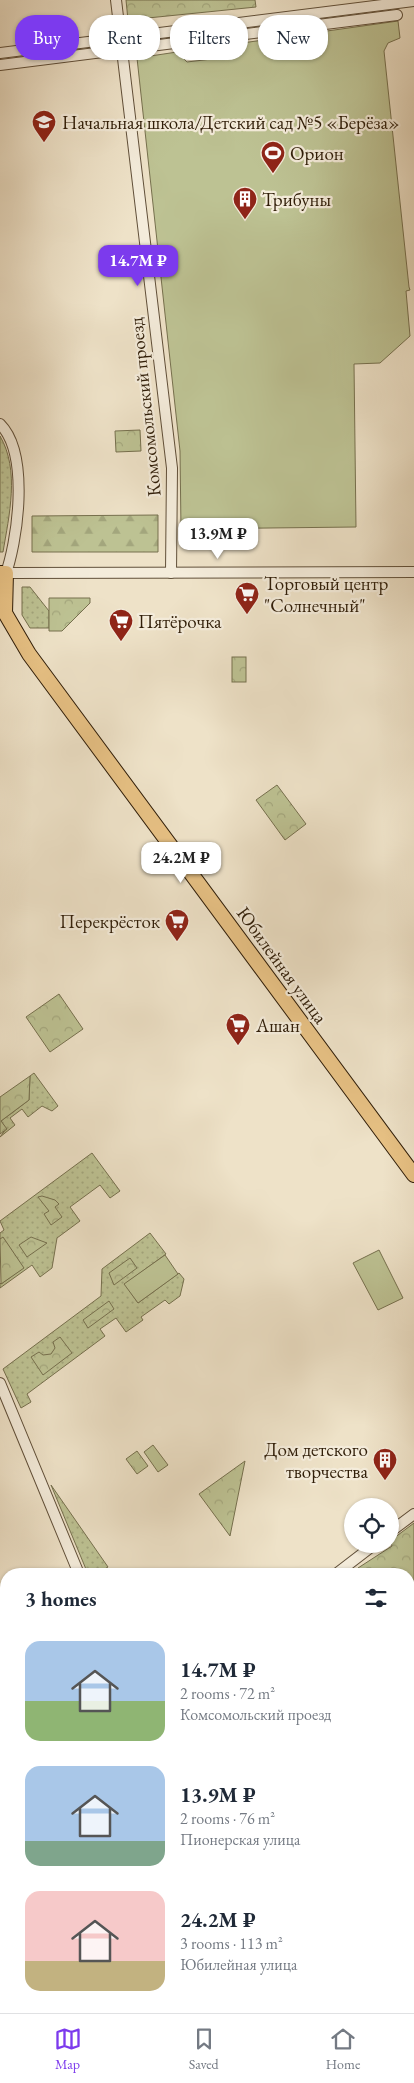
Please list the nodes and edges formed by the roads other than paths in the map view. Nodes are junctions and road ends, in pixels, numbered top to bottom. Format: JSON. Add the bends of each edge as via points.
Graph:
{"nodes":[{"id":1,"x":116,"y":0,"type":"edge"},
{"id":2,"x":414,"y":1,"type":"edge"},
{"id":3,"x":116,"y":15,"type":"edge"},
{"id":4,"x":397,"y":15,"type":"dead end"},
{"id":5,"x":160,"y":32,"type":"edge"},
{"id":6,"x":89,"y":41,"type":"edge"},
{"id":7,"x":160,"y":45,"type":"edge"},
{"id":8,"x":0,"y":53,"type":"edge"},
{"id":9,"x":89,"y":54,"type":"edge"},
{"id":10,"x":123,"y":60,"type":"edge"},
{"id":11,"x":0,"y":65,"type":"edge"},
{"id":12,"x":0,"y":424,"type":"edge"},
{"id":13,"x":414,"y":572,"type":"edge"},
{"id":14,"x":3,"y":573,"type":"edge"},
{"id":15,"x":171,"y":573,"type":"junction"},
{"id":16,"x":0,"y":589,"type":"edge"},
{"id":17,"x":2,"y":613,"type":"edge"},
{"id":18,"x":414,"y":1175,"type":"edge"},
{"id":19,"x":0,"y":1383,"type":"edge"},
{"id":20,"x":414,"y":1514,"type":"edge"},
{"id":21,"x":399,"y":1525,"type":"edge"},
{"id":22,"x":363,"y":1553,"type":"edge"},
{"id":23,"x":77,"y":1568,"type":"edge"},
{"id":24,"x":344,"y":1568,"type":"edge"}],
"edges":[{"from":1,"to":3,"type":"street","name":"Комсомольский проезд"},
{"from":2,"to":5,"type":"street"},
{"from":4,"to":7,"type":"street"},
{"from":6,"to":8,"type":"street"},
{"from":9,"to":11,"type":"street"},
{"from":10,"to":15,"type":"street","name":"Комсомольский проезд","via":[[172,468]]},
{"from":12,"to":14,"type":"street","via":[[10,436],[19,484],[15,526]]},
{"from":13,"to":15,"type":"street"},
{"from":14,"to":15,"type":"street"},
{"from":14,"to":16,"type":"street"},
{"from":14,"to":17,"type":"main road","name":"Юбилейная улица"},
{"from":17,"to":18,"type":"main road","name":"Юбилейная улица"},
{"from":19,"to":23,"type":"street"},
{"from":20,"to":21,"type":"street"},
{"from":22,"to":24,"type":"street"}]}
